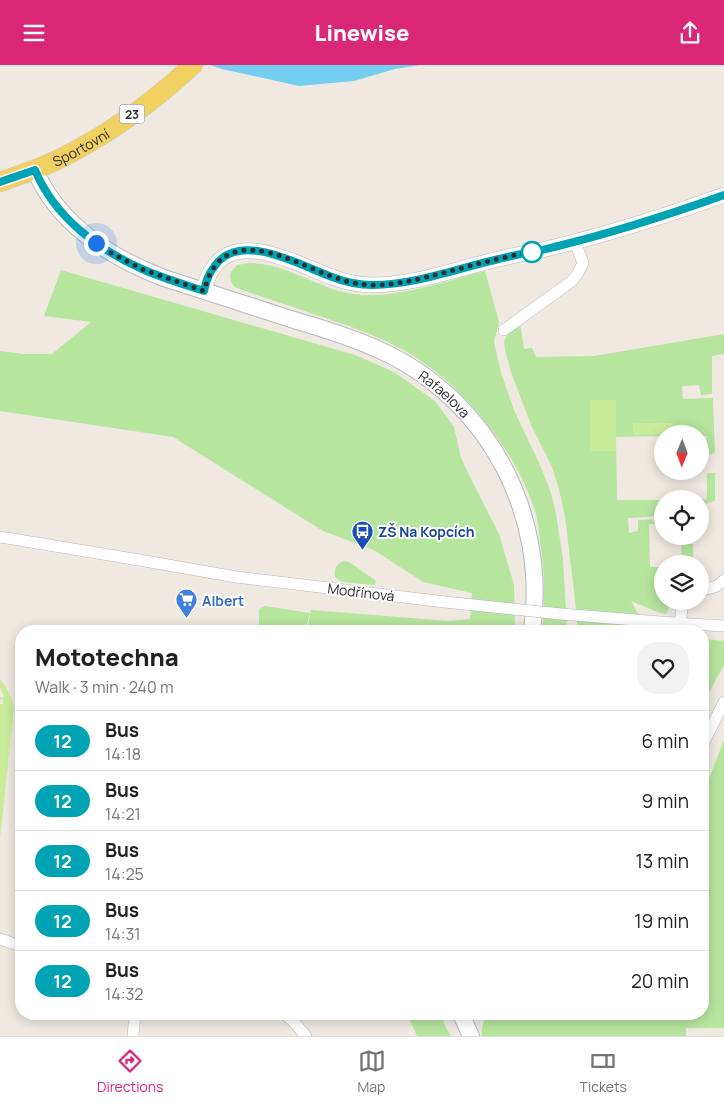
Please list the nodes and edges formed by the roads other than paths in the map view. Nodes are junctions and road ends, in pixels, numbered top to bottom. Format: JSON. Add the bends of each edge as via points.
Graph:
{"nodes":[{"id":1,"x":193,"y":65,"type":"edge"},
{"id":2,"x":35,"y":170,"type":"junction"},
{"id":3,"x":0,"y":182,"type":"edge"},
{"id":4,"x":724,"y":195,"type":"edge"},
{"id":5,"x":574,"y":242,"type":"junction"},
{"id":6,"x":204,"y":291,"type":"junction"},
{"id":7,"x":504,"y":330,"type":"dead end"},
{"id":8,"x":0,"y":537,"type":"edge"},
{"id":9,"x":724,"y":580,"type":"edge"},
{"id":10,"x":709,"y":588,"type":"edge"},
{"id":11,"x":682,"y":610,"type":"edge"},
{"id":12,"x":680,"y":623,"type":"junction"},
{"id":13,"x":533,"y":625,"type":"edge"},
{"id":14,"x":724,"y":626,"type":"edge"},
{"id":15,"x":724,"y":702,"type":"edge"},
{"id":16,"x":709,"y":732,"type":"edge"},
{"id":17,"x":0,"y":939,"type":"edge"},
{"id":18,"x":15,"y":944,"type":"edge"},
{"id":19,"x":134,"y":1020,"type":"edge"},
{"id":20,"x":292,"y":1020,"type":"edge"},
{"id":21,"x":464,"y":1020,"type":"edge"},
{"id":22,"x":133,"y":1036,"type":"edge"},
{"id":23,"x":306,"y":1036,"type":"edge"},
{"id":24,"x":471,"y":1036,"type":"edge"}],
"edges":[{"from":1,"to":2,"type":"main road","name":"Sportovní","number":"23","via":[[144,106],[96,139]]},
{"from":2,"to":3,"type":"main road","number":"23"},
{"from":2,"to":6,"type":"main road","name":"Rafaelova","via":[[44,189],[61,211],[96,243],[144,270]]},
{"from":4,"to":5,"type":"street","via":[[638,225]]},
{"from":5,"to":6,"type":"street","via":[[420,279],[373,285],[345,281],[264,252],[240,251],[220,259],[207,278]]},
{"from":5,"to":7,"type":"street","via":[[583,263],[572,281]]},
{"from":6,"to":13,"type":"main road","name":"Rafaelova","via":[[347,337],[386,353],[420,373],[458,405],[498,456],[526,519],[534,571]]},
{"from":8,"to":12,"type":"street","name":"Modřínová","bridge":true,"via":[[236,577],[445,602]]},
{"from":9,"to":10,"type":"street"},
{"from":11,"to":12,"type":"street"},
{"from":12,"to":14,"type":"street","name":"Modřínová"},
{"from":15,"to":16,"type":"street"},
{"from":17,"to":18,"type":"street"},
{"from":19,"to":22,"type":"street"},
{"from":20,"to":23,"type":"street"},
{"from":21,"to":24,"type":"main road"}]}
